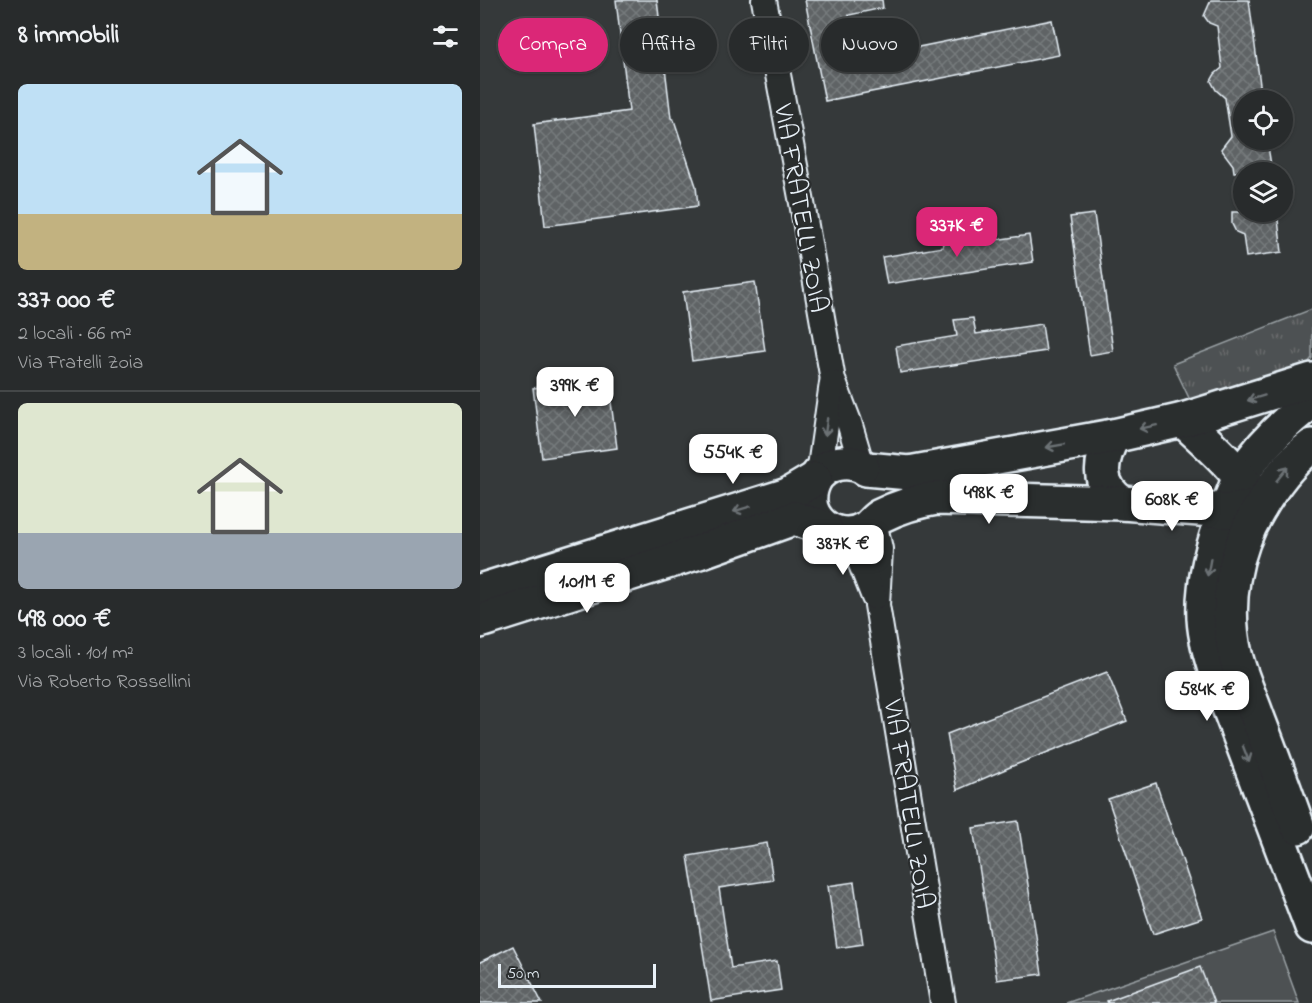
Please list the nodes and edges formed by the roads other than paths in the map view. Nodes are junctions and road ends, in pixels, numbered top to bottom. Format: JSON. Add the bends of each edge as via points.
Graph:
{"nodes":[{"id":1,"x":764,"y":0,"type":"edge"},
{"id":2,"x":832,"y":380,"type":"junction"},
{"id":3,"x":1312,"y":380,"type":"edge"},
{"id":4,"x":1312,"y":401,"type":"edge"},
{"id":5,"x":1183,"y":420,"type":"junction"},
{"id":6,"x":1113,"y":436,"type":"junction"},
{"id":7,"x":1312,"y":446,"type":"edge"},
{"id":8,"x":864,"y":467,"type":"junction"},
{"id":9,"x":1240,"y":476,"type":"junction"},
{"id":10,"x":817,"y":477,"type":"junction"},
{"id":11,"x":1122,"y":503,"type":"junction"},
{"id":12,"x":1260,"y":507,"type":"junction"},
{"id":13,"x":1226,"y":511,"type":"junction"},
{"id":14,"x":875,"y":519,"type":"junction"},
{"id":15,"x":828,"y":529,"type":"junction"},
{"id":16,"x":480,"y":591,"type":"edge"},
{"id":17,"x":877,"y":605,"type":"junction"},
{"id":18,"x":480,"y":621,"type":"edge"},
{"id":19,"x":1312,"y":864,"type":"edge"},
{"id":20,"x":1312,"y":927,"type":"edge"},
{"id":21,"x":943,"y":1003,"type":"edge"}],
"edges":[{"from":1,"to":2,"type":"street","name":"VIA FRATELLI ZOIA"},
{"from":2,"to":8,"type":"street","name":"VIA FRATELLI ZOIA"},
{"from":2,"to":10,"type":"street","name":"VIA FRATELLI ZOIA","one_way":true},
{"from":3,"to":5,"type":"street","one_way":true},
{"from":4,"to":9,"type":"street","via":[[1290,417]]},
{"from":5,"to":6,"type":"street","one_way":true},
{"from":5,"to":9,"type":"street"},
{"from":6,"to":8,"type":"street","one_way":true,"via":[[909,472]]},
{"from":6,"to":11,"type":"street","via":[[1101,468],[1105,484]]},
{"from":12,"to":7,"type":"street","one_way":true,"via":[[1289,466]]},
{"from":8,"to":10,"type":"street","via":[[839,463],[827,467]]},
{"from":8,"to":14,"type":"street","name":"VIA FRATELLI ZOIA","via":[[878,481],[882,494]]},
{"from":9,"to":12,"type":"street"},
{"from":9,"to":13,"type":"street"},
{"from":10,"to":15,"type":"street","name":"VIA FRATELLI ZOIA","via":[[810,493],[810,506]]},
{"from":10,"to":16,"type":"street","one_way":true,"via":[[788,495]]},
{"from":11,"to":13,"type":"street"},
{"from":11,"to":14,"type":"street","via":[[937,498],[913,502]]},
{"from":12,"to":13,"type":"street"},
{"from":12,"to":19,"type":"street","via":[[1239,553],[1231,593],[1230,626],[1235,656]]},
{"from":13,"to":20,"type":"street","one_way":true,"via":[[1214,542],[1205,587],[1207,646]]},
{"from":14,"to":15,"type":"street","via":[[855,533]]},
{"from":14,"to":17,"type":"street","name":"VIA FRATELLI ZOIA","via":[[880,549]]},
{"from":15,"to":17,"type":"street","name":"VIA FRATELLI ZOIA","via":[[857,554]]},
{"from":15,"to":18,"type":"street","via":[[794,518]]},
{"from":17,"to":21,"type":"street","name":"VIA FRATELLI ZOIA"}]}
